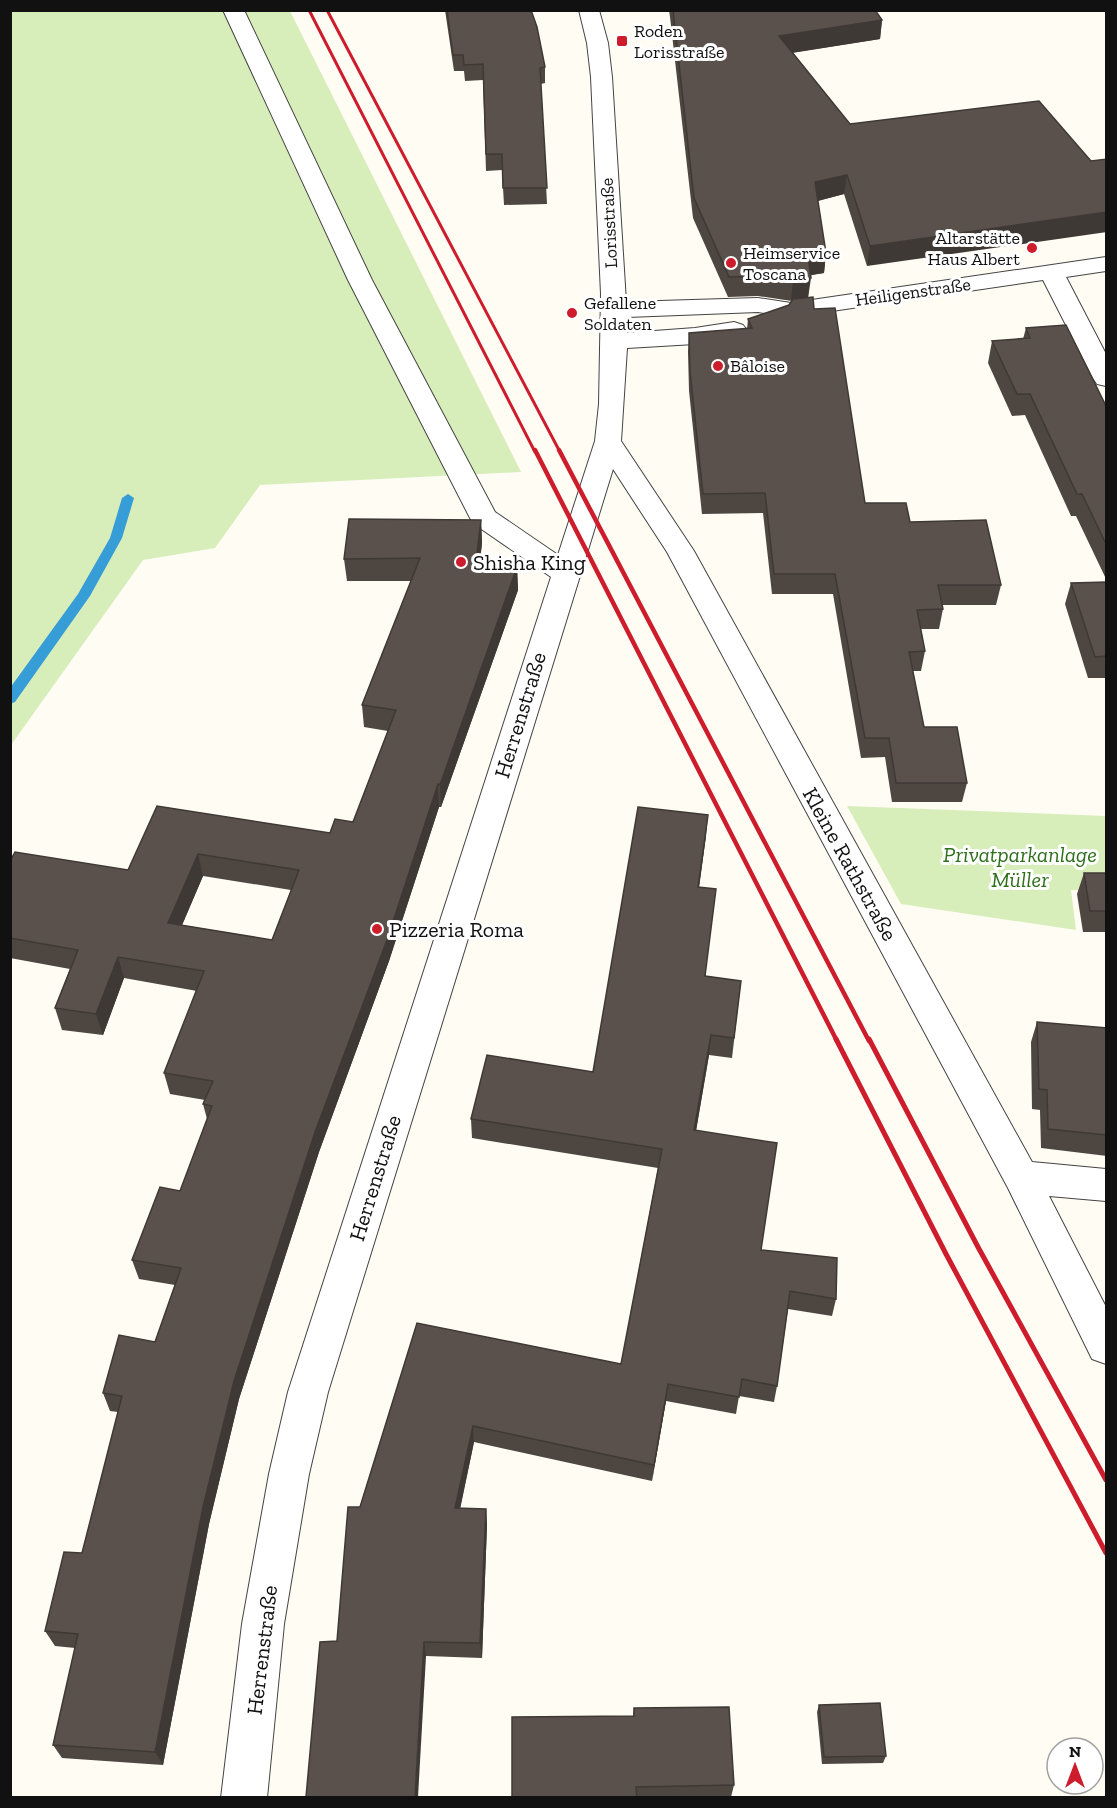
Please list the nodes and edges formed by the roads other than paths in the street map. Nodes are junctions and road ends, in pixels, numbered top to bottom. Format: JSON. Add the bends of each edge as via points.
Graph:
{"nodes":[{"id":1,"x":233,"y":10,"type":"edge"},
{"id":2,"x":589,"y":10,"type":"edge"},
{"id":3,"x":1107,"y":264,"type":"edge"},
{"id":4,"x":1051,"y":272,"type":"junction"},
{"id":5,"x":614,"y":310,"type":"junction"},
{"id":6,"x":792,"y":310,"type":"junction"},
{"id":7,"x":613,"y":341,"type":"junction"},
{"id":8,"x":1107,"y":378,"type":"edge"},
{"id":9,"x":608,"y":441,"type":"junction"},
{"id":10,"x":564,"y":573,"type":"junction"},
{"id":11,"x":1021,"y":1177,"type":"junction"},
{"id":12,"x":1107,"y":1185,"type":"edge"},
{"id":13,"x":1107,"y":1346,"type":"edge"},
{"id":14,"x":244,"y":1797,"type":"edge"}],
"edges":[{"from":1,"to":10,"type":"street","via":[[360,280],[484,518]]},
{"from":2,"to":5,"type":"street","name":"Lorisstraße","via":[[599,57]]},
{"from":3,"to":4,"type":"street","name":"Heiligenstraße"},
{"from":4,"to":6,"type":"street","name":"Heiligenstraße"},
{"from":4,"to":8,"type":"street"},
{"from":5,"to":6,"type":"street","name":"Heiligenstraße","via":[[758,304]]},
{"from":5,"to":7,"type":"street","name":"Lorisstraße"},
{"from":6,"to":7,"type":"street","name":"Heiligenstraße","via":[[764,325],[695,336]]},
{"from":7,"to":9,"type":"street","name":"Lorisstraße","via":[[613,402]]},
{"from":9,"to":10,"type":"street","name":"Lorisstraße"},
{"from":9,"to":11,"type":"street","name":"Kleine Rathstraße","via":[[680,550]]},
{"from":10,"to":14,"type":"street","name":"Herrenstraße","via":[[308,1392],[289,1474],[263,1624]]},
{"from":11,"to":12,"type":"street"},
{"from":11,"to":13,"type":"street","name":"Kleine Rathstraße"}]}
